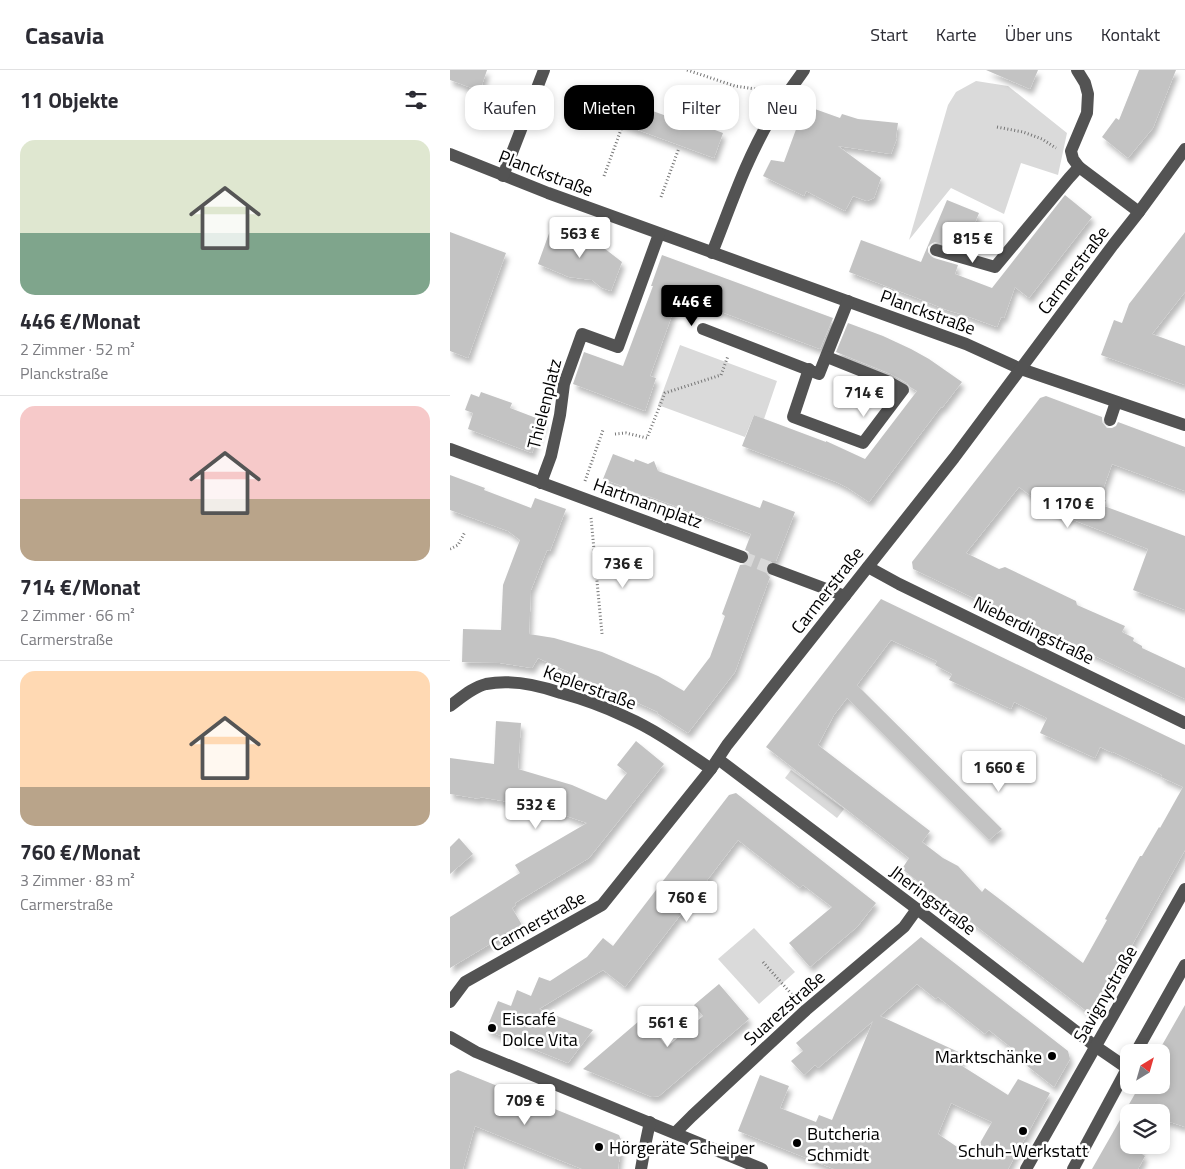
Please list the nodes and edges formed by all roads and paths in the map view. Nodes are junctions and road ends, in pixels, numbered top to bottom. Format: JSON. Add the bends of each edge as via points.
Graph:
{"nodes":[{"id":1,"x":544,"y":70,"type":"edge"},
{"id":2,"x":687,"y":70,"type":"edge"},
{"id":3,"x":804,"y":70,"type":"edge"},
{"id":4,"x":1077,"y":70,"type":"edge"},
{"id":5,"x":793,"y":85,"type":"edge"},
{"id":6,"x":749,"y":88,"type":"edge"},
{"id":7,"x":997,"y":127,"type":"dead end"},
{"id":8,"x":621,"y":130,"type":"edge"},
{"id":9,"x":764,"y":130,"type":"edge"},
{"id":10,"x":679,"y":148,"type":"dead end"},
{"id":11,"x":1185,"y":149,"type":"edge"},
{"id":12,"x":1071,"y":151,"type":"junction"},
{"id":13,"x":450,"y":154,"type":"edge"},
{"id":14,"x":1079,"y":167,"type":"junction"},
{"id":15,"x":503,"y":176,"type":"junction"},
{"id":16,"x":604,"y":176,"type":"dead end"},
{"id":17,"x":661,"y":197,"type":"dead end"},
{"id":18,"x":1139,"y":212,"type":"junction"},
{"id":19,"x":659,"y":234,"type":"junction"},
{"id":20,"x":936,"y":250,"type":"dead end"},
{"id":21,"x":712,"y":253,"type":"junction"},
{"id":22,"x":848,"y":301,"type":"junction"},
{"id":23,"x":703,"y":329,"type":"dead end"},
{"id":24,"x":827,"y":357,"type":"junction"},
{"id":25,"x":725,"y":365,"type":"dead end"},
{"id":26,"x":809,"y":369,"type":"junction"},
{"id":27,"x":1021,"y":369,"type":"junction"},
{"id":28,"x":1116,"y":402,"type":"junction"},
{"id":29,"x":1110,"y":420,"type":"dead end"},
{"id":30,"x":1185,"y":425,"type":"edge"},
{"id":31,"x":603,"y":430,"type":"dead end"},
{"id":32,"x":615,"y":434,"type":"dead end"},
{"id":33,"x":450,"y":449,"type":"edge"},
{"id":34,"x":541,"y":483,"type":"junction"},
{"id":35,"x":580,"y":497,"type":"junction"},
{"id":36,"x":591,"y":513,"type":"dead end"},
{"id":37,"x":465,"y":532,"type":"dead end"},
{"id":38,"x":450,"y":549,"type":"edge"},
{"id":39,"x":742,"y":558,"type":"tunnel mouth"},
{"id":40,"x":868,"y":567,"type":"junction"},
{"id":41,"x":773,"y":569,"type":"tunnel mouth"},
{"id":42,"x":844,"y":596,"type":"junction"},
{"id":43,"x":602,"y":634,"type":"dead end"},
{"id":44,"x":450,"y":706,"type":"edge"},
{"id":45,"x":1185,"y":722,"type":"edge"},
{"id":46,"x":714,"y":764,"type":"junction"},
{"id":47,"x":1185,"y":889,"type":"edge"},
{"id":48,"x":917,"y":909,"type":"junction"},
{"id":49,"x":763,"y":962,"type":"dead end"},
{"id":50,"x":1185,"y":965,"type":"edge"},
{"id":51,"x":450,"y":1002,"type":"edge"},
{"id":52,"x":806,"y":1010,"type":"junction"},
{"id":53,"x":450,"y":1037,"type":"edge"},
{"id":54,"x":1141,"y":1044,"type":"edge"},
{"id":55,"x":1095,"y":1046,"type":"junction"},
{"id":56,"x":1120,"y":1061,"type":"edge"},
{"id":57,"x":1120,"y":1081,"type":"edge"},
{"id":58,"x":650,"y":1122,"type":"junction"},
{"id":59,"x":675,"y":1133,"type":"junction"},
{"id":60,"x":641,"y":1169,"type":"edge"},
{"id":61,"x":762,"y":1169,"type":"edge"},
{"id":62,"x":1026,"y":1169,"type":"edge"},
{"id":63,"x":1073,"y":1169,"type":"edge"}],
"edges":[{"from":1,"to":15,"type":"street"},
{"from":2,"to":6,"type":"path"},
{"from":3,"to":5,"type":"street"},
{"from":4,"to":12,"type":"street","via":[[1088,94],[1087,112]]},
{"from":7,"to":12,"type":"path","via":[[1042,139],[1066,155]]},
{"from":8,"to":16,"type":"path"},
{"from":9,"to":21,"type":"street"},
{"from":10,"to":17,"type":"path"},
{"from":11,"to":18,"type":"street","name":"Carmerstraße"},
{"from":12,"to":14,"type":"street"},
{"from":13,"to":15,"type":"street","name":"Planckstraße"},
{"from":14,"to":18,"type":"street"},
{"from":14,"to":20,"type":"street","via":[[994,268]]},
{"from":15,"to":19,"type":"street","name":"Planckstraße"},
{"from":18,"to":27,"type":"street","name":"Carmerstraße"},
{"from":19,"to":21,"type":"street","name":"Planckstraße"},
{"from":19,"to":34,"type":"street","name":"Thielenplatz","via":[[618,347],[582,334],[564,384],[551,456]]},
{"from":21,"to":22,"type":"street","name":"Planckstraße"},
{"from":22,"to":24,"type":"street"},
{"from":22,"to":27,"type":"street","name":"Planckstraße","via":[[966,344]]},
{"from":23,"to":26,"type":"street"},
{"from":24,"to":26,"type":"street","via":[[819,374]]},
{"from":24,"to":26,"type":"street","via":[[903,390],[863,443],[793,417]]},
{"from":25,"to":32,"type":"path","via":[[721,375],[665,393],[647,438]]},
{"from":27,"to":28,"type":"street","name":"Planckstraße"},
{"from":27,"to":40,"type":"street","name":"Carmerstraße"},
{"from":28,"to":29,"type":"street"},
{"from":28,"to":30,"type":"street","name":"Planckstraße"},
{"from":31,"to":35,"type":"path"},
{"from":33,"to":34,"type":"street","name":"Hartmannplatz"},
{"from":34,"to":35,"type":"street","name":"Hartmannplatz"},
{"from":35,"to":39,"type":"street","name":"Hartmannplatz"},
{"from":36,"to":43,"type":"path"},
{"from":37,"to":38,"type":"path","via":[[458,545]]},
{"from":40,"to":42,"type":"street","name":"Carmerstraße"},
{"from":40,"to":45,"type":"street","name":"Nieberdingstraße"},
{"from":41,"to":42,"type":"street"},
{"from":42,"to":46,"type":"street","name":"Carmerstraße"},
{"from":44,"to":46,"type":"street","name":"Keplerstraße","via":[[485,684],[512,682],[538,686],[627,717]]},
{"from":46,"to":48,"type":"street","name":"Jheringstraße"},
{"from":46,"to":51,"type":"street","name":"Carmerstraße","via":[[602,905],[465,982]]},
{"from":47,"to":55,"type":"street","name":"Savignystraße"},
{"from":48,"to":52,"type":"street","name":"Suarezstraße","via":[[904,927]]},
{"from":48,"to":55,"type":"street","name":"Jheringstraße"},
{"from":49,"to":52,"type":"path"},
{"from":50,"to":54,"type":"street"},
{"from":52,"to":59,"type":"street","name":"Suarezstraße"},
{"from":53,"to":58,"type":"street","via":[[476,1052]]},
{"from":55,"to":56,"type":"street","name":"Jheringstraße"},
{"from":55,"to":62,"type":"street","name":"Savignystraße"},
{"from":57,"to":63,"type":"street"},
{"from":58,"to":59,"type":"street"},
{"from":58,"to":60,"type":"street"},
{"from":59,"to":61,"type":"street"}]}
